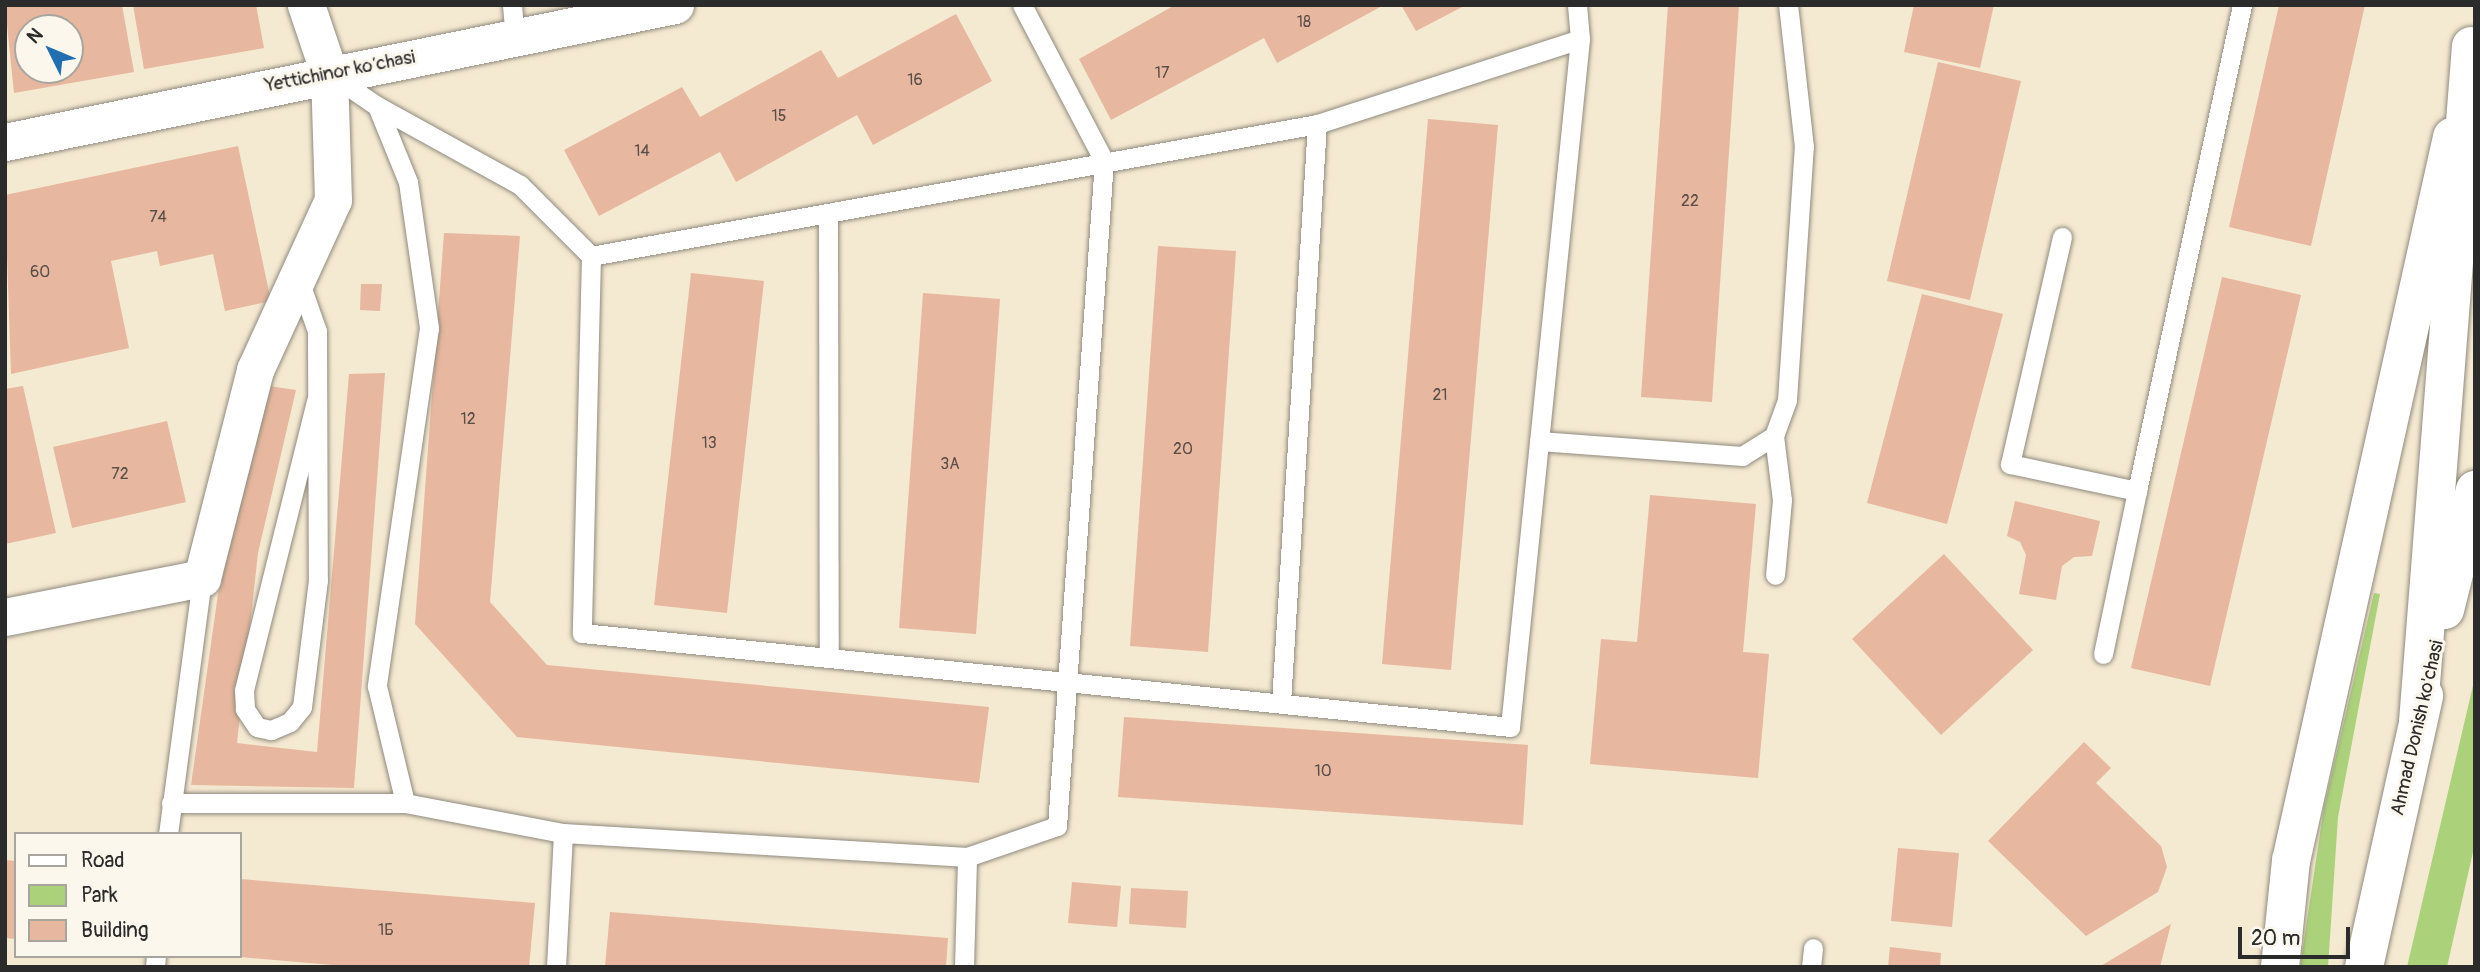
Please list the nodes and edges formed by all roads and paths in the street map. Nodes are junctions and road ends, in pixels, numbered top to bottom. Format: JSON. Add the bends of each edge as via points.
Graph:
{"nodes":[{"id":1,"x":306,"y":5,"type":"edge"},
{"id":2,"x":675,"y":5,"type":"edge"},
{"id":3,"x":1022,"y":5,"type":"edge"},
{"id":4,"x":1577,"y":5,"type":"edge"},
{"id":5,"x":1788,"y":5,"type":"edge"},
{"id":6,"x":2242,"y":5,"type":"edge"},
{"id":7,"x":513,"y":21,"type":"edge"},
{"id":8,"x":1580,"y":39,"type":"junction"},
{"id":9,"x":2473,"y":39,"type":"edge"},
{"id":10,"x":329,"y":73,"type":"junction"},
{"id":11,"x":377,"y":106,"type":"junction"},
{"id":12,"x":1317,"y":124,"type":"junction"},
{"id":13,"x":5,"y":142,"type":"edge"},
{"id":14,"x":1104,"y":161,"type":"junction"},
{"id":15,"x":828,"y":214,"type":"junction"},
{"id":16,"x":2062,"y":237,"type":"dead end"},
{"id":17,"x":591,"y":256,"type":"junction"},
{"id":18,"x":299,"y":280,"type":"junction"},
{"id":19,"x":316,"y":401,"type":"junction"},
{"id":20,"x":1774,"y":436,"type":"junction"},
{"id":21,"x":1539,"y":441,"type":"junction"},
{"id":22,"x":2475,"y":490,"type":"edge"},
{"id":23,"x":2137,"y":491,"type":"junction"},
{"id":24,"x":1775,"y":575,"type":"dead end"},
{"id":25,"x":202,"y":578,"type":"junction"},
{"id":26,"x":5,"y":617,"type":"edge"},
{"id":27,"x":2103,"y":654,"type":"dead end"},
{"id":28,"x":829,"y":658,"type":"junction"},
{"id":29,"x":1071,"y":680,"type":"junction"},
{"id":30,"x":1282,"y":702,"type":"junction"},
{"id":31,"x":2418,"y":722,"type":"junction"},
{"id":32,"x":171,"y":803,"type":"junction"},
{"id":33,"x":405,"y":803,"type":"junction"},
{"id":34,"x":168,"y":832,"type":"edge"},
{"id":35,"x":563,"y":834,"type":"junction"},
{"id":36,"x":967,"y":857,"type":"junction"},
{"id":37,"x":556,"y":967,"type":"edge"},
{"id":38,"x":964,"y":967,"type":"edge"},
{"id":39,"x":2280,"y":967,"type":"edge"},
{"id":40,"x":2364,"y":967,"type":"edge"}],
"edges":[{"from":1,"to":10,"type":"street"},
{"from":2,"to":7,"type":"street","name":"Yettichinor ko‘chasi"},
{"from":3,"to":14,"type":"lane"},
{"from":4,"to":8,"type":"lane"},
{"from":5,"to":20,"type":"lane","via":[[1804,147],[1787,400]]},
{"from":6,"to":23,"type":"lane"},
{"from":7,"to":10,"type":"street","name":"Yettichinor ko‘chasi"},
{"from":8,"to":12,"type":"lane"},
{"from":8,"to":21,"type":"lane"},
{"from":9,"to":31,"type":"main road"},
{"from":9,"to":39,"type":"main road","via":[[2291,861]]},
{"from":10,"to":11,"type":"lane"},
{"from":10,"to":13,"type":"street","name":"Yettichinor ko‘chasi"},
{"from":10,"to":18,"type":"street","via":[[333,200]]},
{"from":11,"to":17,"type":"lane","via":[[520,186]]},
{"from":11,"to":33,"type":"lane","via":[[408,182],[429,328],[377,686]]},
{"from":12,"to":14,"type":"lane"},
{"from":12,"to":30,"type":"lane"},
{"from":14,"to":15,"type":"lane"},
{"from":14,"to":29,"type":"lane"},
{"from":15,"to":17,"type":"lane"},
{"from":15,"to":28,"type":"lane"},
{"from":16,"to":23,"type":"lane","via":[[2010,464]]},
{"from":17,"to":28,"type":"lane","via":[[582,633]]},
{"from":18,"to":19,"type":"lane","via":[[317,331]]},
{"from":18,"to":25,"type":"street","via":[[255,370]]},
{"from":19,"to":19,"type":"lane","via":[[318,580],[302,707],[290,722],[271,730],[257,727],[245,709],[244,690]]},
{"from":20,"to":21,"type":"lane","via":[[1742,456]]},
{"from":20,"to":24,"type":"lane","via":[[1782,500]]},
{"from":21,"to":30,"type":"lane","via":[[1510,727]]},
{"from":22,"to":31,"type":"main road","name":"Ahmad Donish ko'chasi"},
{"from":23,"to":27,"type":"lane"},
{"from":25,"to":26,"type":"street"},
{"from":25,"to":32,"type":"lane"},
{"from":28,"to":29,"type":"lane"},
{"from":29,"to":30,"type":"lane"},
{"from":29,"to":36,"type":"lane","via":[[1057,825]]},
{"from":31,"to":40,"type":"main road","name":"Ahmad Donish ko'chasi"},
{"from":32,"to":33,"type":"lane"},
{"from":32,"to":34,"type":"lane"},
{"from":33,"to":35,"type":"lane"},
{"from":35,"to":36,"type":"lane"},
{"from":35,"to":37,"type":"lane"},
{"from":36,"to":38,"type":"lane"}]}
